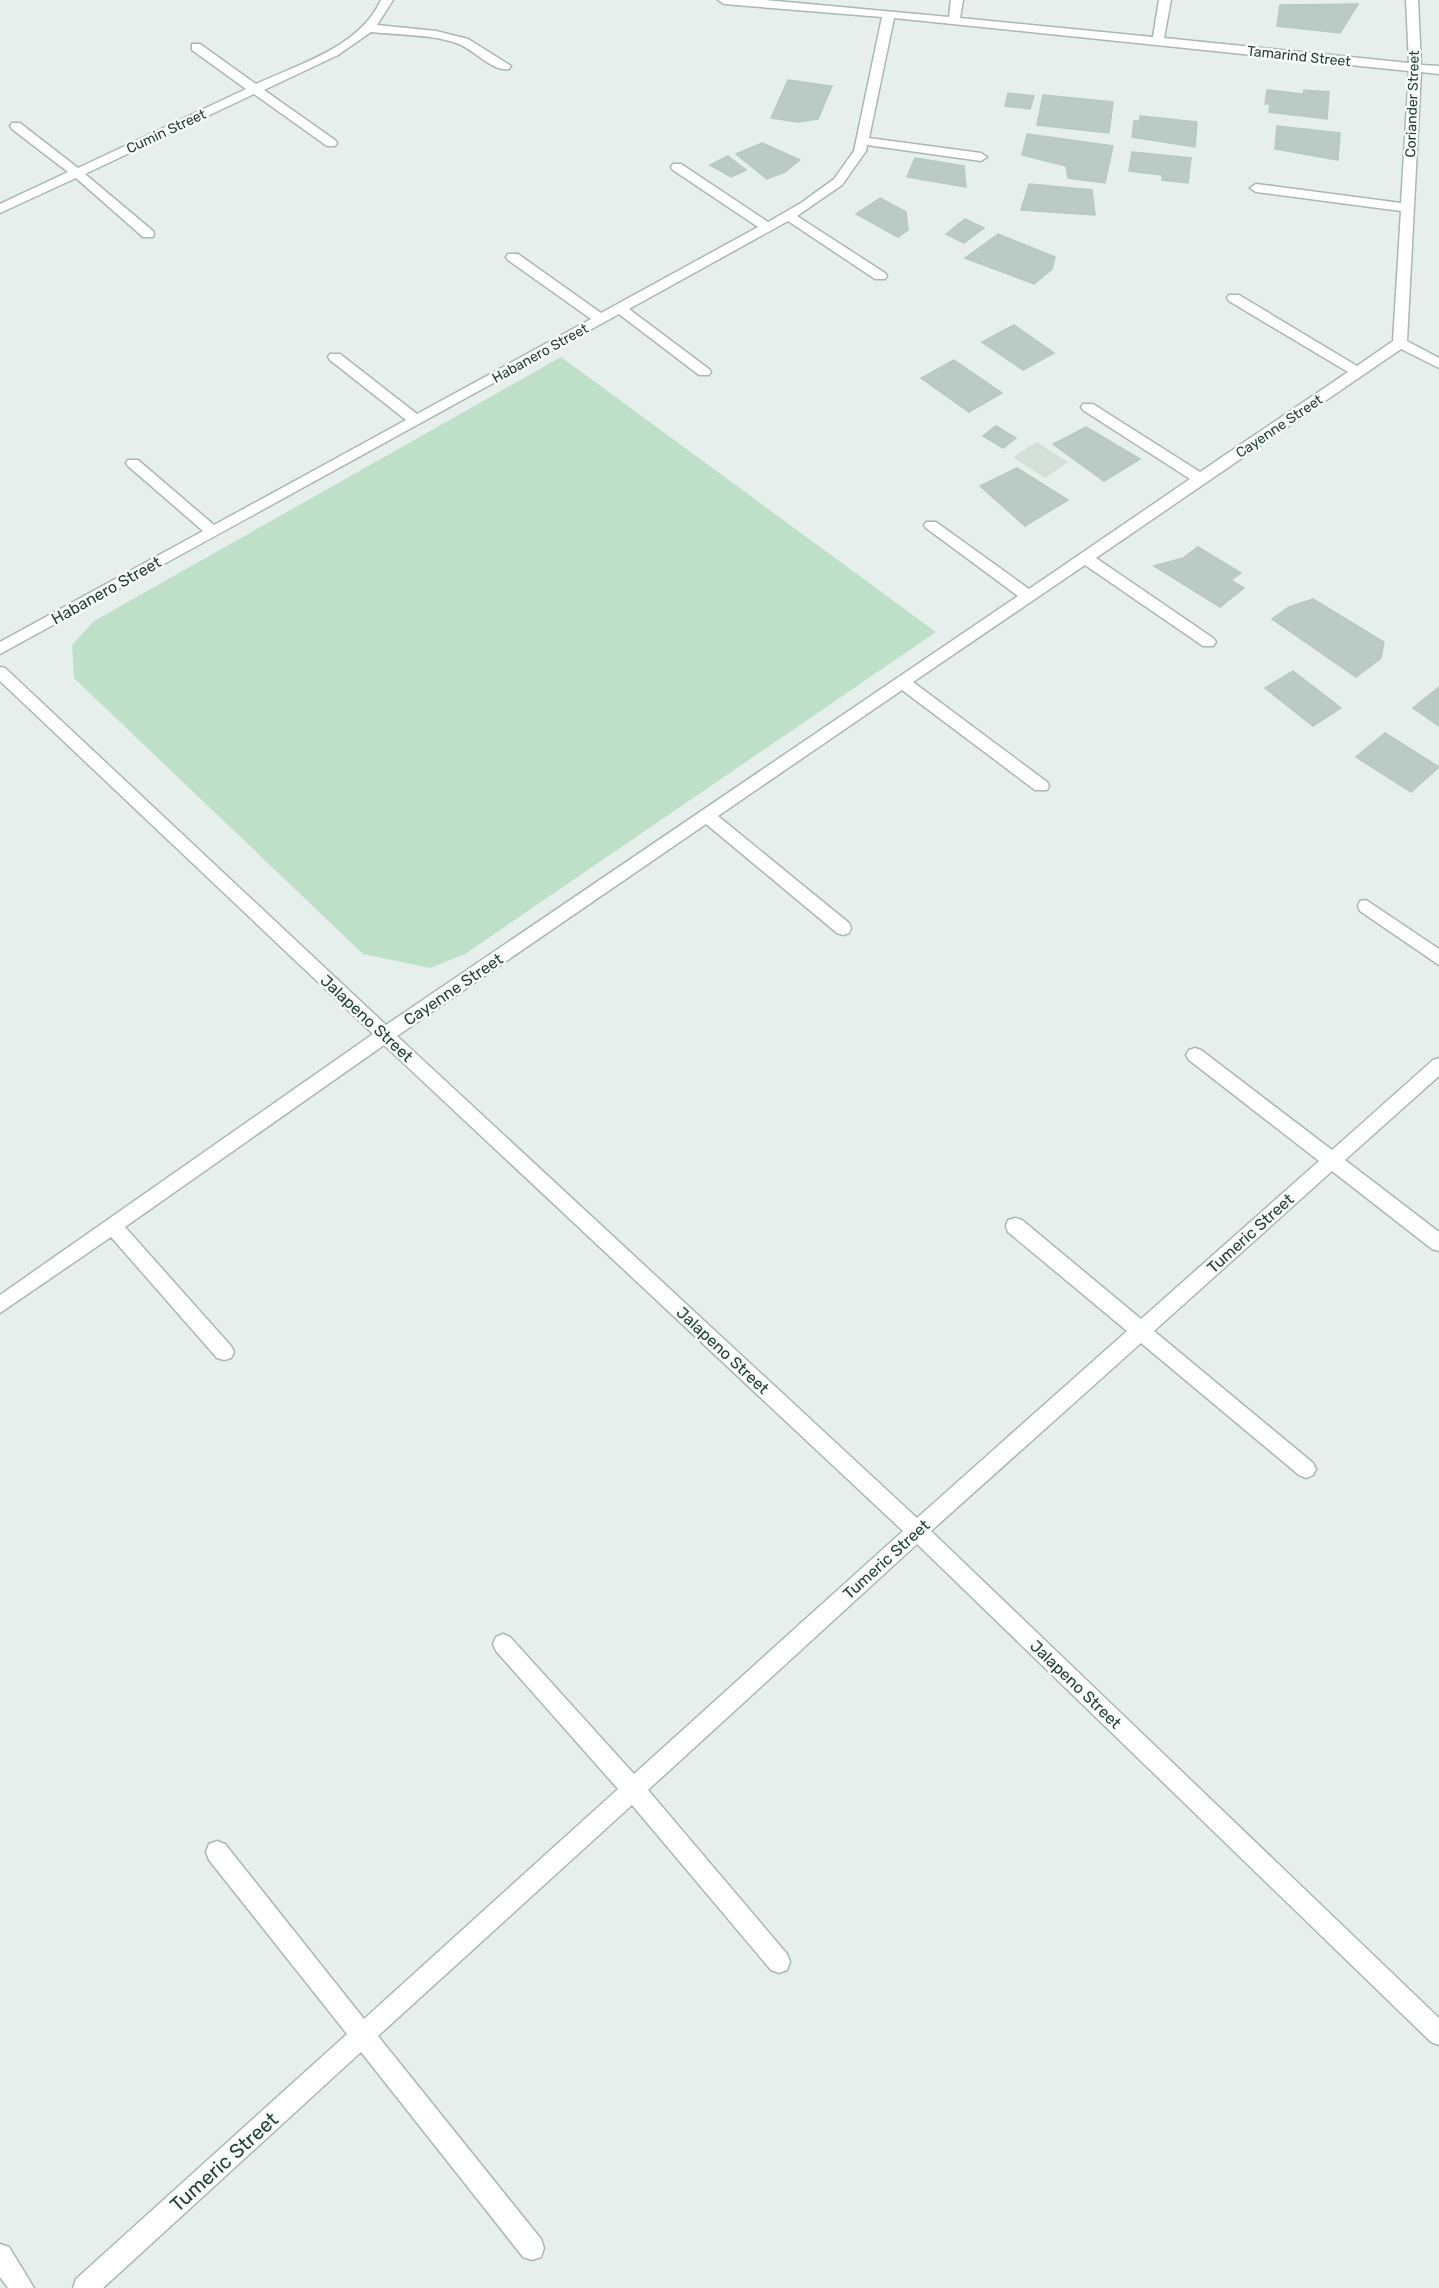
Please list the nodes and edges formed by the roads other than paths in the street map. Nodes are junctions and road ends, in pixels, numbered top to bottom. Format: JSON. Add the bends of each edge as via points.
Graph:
{"nodes":[{"id":1,"x":387,"y":0,"type":"edge"},
{"id":2,"x":724,"y":0,"type":"edge"},
{"id":3,"x":957,"y":0,"type":"edge"},
{"id":4,"x":1165,"y":0,"type":"edge"},
{"id":5,"x":1412,"y":0,"type":"edge"},
{"id":6,"x":753,"y":1,"type":"edge"},
{"id":7,"x":889,"y":14,"type":"junction"},
{"id":8,"x":954,"y":21,"type":"junction"},
{"id":9,"x":369,"y":28,"type":"junction"},
{"id":10,"x":1158,"y":41,"type":"junction"},
{"id":11,"x":195,"y":47,"type":"dead end"},
{"id":12,"x":505,"y":66,"type":"dead end"},
{"id":13,"x":1415,"y":68,"type":"junction"},
{"id":14,"x":1439,"y":70,"type":"edge"},
{"id":15,"x":255,"y":89,"type":"junction"},
{"id":16,"x":16,"y":126,"type":"dead end"},
{"id":17,"x":862,"y":141,"type":"junction"},
{"id":18,"x":331,"y":143,"type":"dead end"},
{"id":19,"x":981,"y":157,"type":"dead end"},
{"id":20,"x":677,"y":167,"type":"dead end"},
{"id":21,"x":77,"y":173,"type":"junction"},
{"id":22,"x":1256,"y":188,"type":"dead end"},
{"id":23,"x":1408,"y":208,"type":"junction"},
{"id":24,"x":0,"y":209,"type":"edge"},
{"id":25,"x":788,"y":216,"type":"junction"},
{"id":26,"x":769,"y":228,"type":"junction"},
{"id":27,"x":148,"y":234,"type":"dead end"},
{"id":28,"x":513,"y":257,"type":"dead end"},
{"id":29,"x":880,"y":276,"type":"dead end"},
{"id":30,"x":1233,"y":298,"type":"dead end"},
{"id":31,"x":621,"y":309,"type":"junction"},
{"id":32,"x":601,"y":320,"type":"junction"},
{"id":33,"x":1400,"y":343,"type":"junction"},
{"id":34,"x":335,"y":357,"type":"dead end"},
{"id":35,"x":1439,"y":364,"type":"edge"},
{"id":36,"x":704,"y":372,"type":"dead end"},
{"id":37,"x":1358,"y":372,"type":"junction"},
{"id":38,"x":1088,"y":407,"type":"dead end"},
{"id":39,"x":417,"y":421,"type":"junction"},
{"id":40,"x":133,"y":463,"type":"dead end"},
{"id":41,"x":1200,"y":480,"type":"junction"},
{"id":42,"x":931,"y":525,"type":"dead end"},
{"id":43,"x":213,"y":532,"type":"junction"},
{"id":44,"x":1086,"y":558,"type":"junction"},
{"id":45,"x":1029,"y":596,"type":"junction"},
{"id":46,"x":1208,"y":642,"type":"dead end"},
{"id":47,"x":0,"y":649,"type":"edge"},
{"id":48,"x":0,"y":672,"type":"edge"},
{"id":49,"x":902,"y":682,"type":"junction"},
{"id":50,"x":1041,"y":786,"type":"dead end"},
{"id":51,"x":706,"y":816,"type":"junction"},
{"id":52,"x":1366,"y":906,"type":"dead end"},
{"id":53,"x":843,"y":928,"type":"dead end"},
{"id":54,"x":1439,"y":958,"type":"edge"},
{"id":55,"x":385,"y":1035,"type":"junction"},
{"id":56,"x":1195,"y":1055,"type":"dead end"},
{"id":57,"x":1439,"y":1065,"type":"edge"},
{"id":58,"x":1333,"y":1160,"type":"junction"},
{"id":59,"x":113,"y":1226,"type":"junction"},
{"id":60,"x":1015,"y":1226,"type":"dead end"},
{"id":61,"x":1439,"y":1243,"type":"edge"},
{"id":62,"x":0,"y":1305,"type":"edge"},
{"id":63,"x":1141,"y":1331,"type":"junction"},
{"id":64,"x":224,"y":1352,"type":"dead end"},
{"id":65,"x":1306,"y":1469,"type":"dead end"},
{"id":66,"x":917,"y":1531,"type":"junction"},
{"id":67,"x":503,"y":1644,"type":"dead end"},
{"id":68,"x":633,"y":1789,"type":"junction"},
{"id":69,"x":217,"y":1852,"type":"dead end"},
{"id":70,"x":779,"y":1962,"type":"dead end"},
{"id":71,"x":1439,"y":2034,"type":"edge"},
{"id":72,"x":362,"y":2036,"type":"junction"},
{"id":73,"x":532,"y":2248,"type":"dead end"},
{"id":74,"x":0,"y":2256,"type":"edge"},
{"id":75,"x":22,"y":2288,"type":"edge"},
{"id":76,"x":85,"y":2288,"type":"edge"}],
"edges":[{"from":1,"to":9,"type":"street","name":"Cumin Street","via":[[382,14]]},
{"from":2,"to":6,"type":"street","name":"Tamarind Street"},
{"from":3,"to":8,"type":"street"},
{"from":4,"to":10,"type":"street"},
{"from":5,"to":13,"type":"street","name":"Coriander Street"},
{"from":6,"to":7,"type":"street","name":"Tamarind Street"},
{"from":7,"to":8,"type":"street","name":"Tamarind Street"},
{"from":7,"to":17,"type":"street","name":"Habanero Street"},
{"from":8,"to":10,"type":"street","name":"Tamarind Street"},
{"from":9,"to":12,"type":"street","via":[[436,34],[464,42]]},
{"from":9,"to":15,"type":"street","name":"Cumin Street","via":[[334,52]]},
{"from":10,"to":13,"type":"street","name":"Tamarind Street"},
{"from":11,"to":15,"type":"street"},
{"from":13,"to":14,"type":"street","name":"Tamarind Street"},
{"from":13,"to":23,"type":"street","name":"Coriander Street"},
{"from":15,"to":18,"type":"street"},
{"from":15,"to":21,"type":"street","name":"Cumin Street"},
{"from":16,"to":21,"type":"street"},
{"from":17,"to":19,"type":"street"},
{"from":17,"to":25,"type":"street","name":"Habanero Street","via":[[860,151],[838,182]]},
{"from":20,"to":26,"type":"street"},
{"from":21,"to":24,"type":"street","name":"Cumin Street"},
{"from":21,"to":27,"type":"street"},
{"from":22,"to":23,"type":"street"},
{"from":23,"to":33,"type":"street","name":"Coriander Street"},
{"from":25,"to":26,"type":"street","name":"Habanero Street"},
{"from":25,"to":29,"type":"street"},
{"from":26,"to":31,"type":"street","name":"Habanero Street"},
{"from":28,"to":32,"type":"street","name":"Habanero Street"},
{"from":30,"to":37,"type":"street"},
{"from":31,"to":32,"type":"street","name":"Habanero Street"},
{"from":31,"to":36,"type":"street"},
{"from":32,"to":39,"type":"street","name":"Habanero Street"},
{"from":33,"to":35,"type":"street"},
{"from":33,"to":37,"type":"street","name":"Cayenne Street"},
{"from":34,"to":39,"type":"street"},
{"from":37,"to":41,"type":"street","name":"Cayenne Street"},
{"from":38,"to":41,"type":"street"},
{"from":39,"to":43,"type":"street","name":"Habanero Street"},
{"from":40,"to":43,"type":"street"},
{"from":41,"to":44,"type":"street","name":"Cayenne Street"},
{"from":42,"to":45,"type":"street"},
{"from":43,"to":47,"type":"street","name":"Habanero Street"},
{"from":44,"to":45,"type":"street","name":"Cayenne Street"},
{"from":44,"to":46,"type":"street"},
{"from":45,"to":49,"type":"street","name":"Cayenne Street"},
{"from":48,"to":55,"type":"street","name":"Jalapeno Street"},
{"from":49,"to":50,"type":"street"},
{"from":49,"to":51,"type":"street","name":"Cayenne Street"},
{"from":51,"to":53,"type":"street"},
{"from":51,"to":55,"type":"street","name":"Cayenne Street"},
{"from":52,"to":54,"type":"street"},
{"from":55,"to":59,"type":"street","name":"Cayenne Street"},
{"from":55,"to":66,"type":"street","name":"Jalapeno Street"},
{"from":56,"to":58,"type":"street"},
{"from":57,"to":58,"type":"street","name":"Tumeric Street"},
{"from":58,"to":61,"type":"street"},
{"from":58,"to":63,"type":"street","name":"Tumeric Street"},
{"from":59,"to":62,"type":"street","name":"Cayenne Street"},
{"from":59,"to":64,"type":"street"},
{"from":60,"to":63,"type":"street"},
{"from":63,"to":65,"type":"street"},
{"from":63,"to":66,"type":"street","name":"Tumeric Street"},
{"from":66,"to":68,"type":"street","name":"Tumeric Street"},
{"from":66,"to":71,"type":"street","name":"Jalapeno Street"},
{"from":67,"to":68,"type":"street"},
{"from":68,"to":70,"type":"street"},
{"from":68,"to":72,"type":"street","name":"Tumeric Street"},
{"from":69,"to":72,"type":"street"},
{"from":72,"to":73,"type":"street"},
{"from":72,"to":76,"type":"street","name":"Tumeric Street"},
{"from":74,"to":75,"type":"street"}]}
